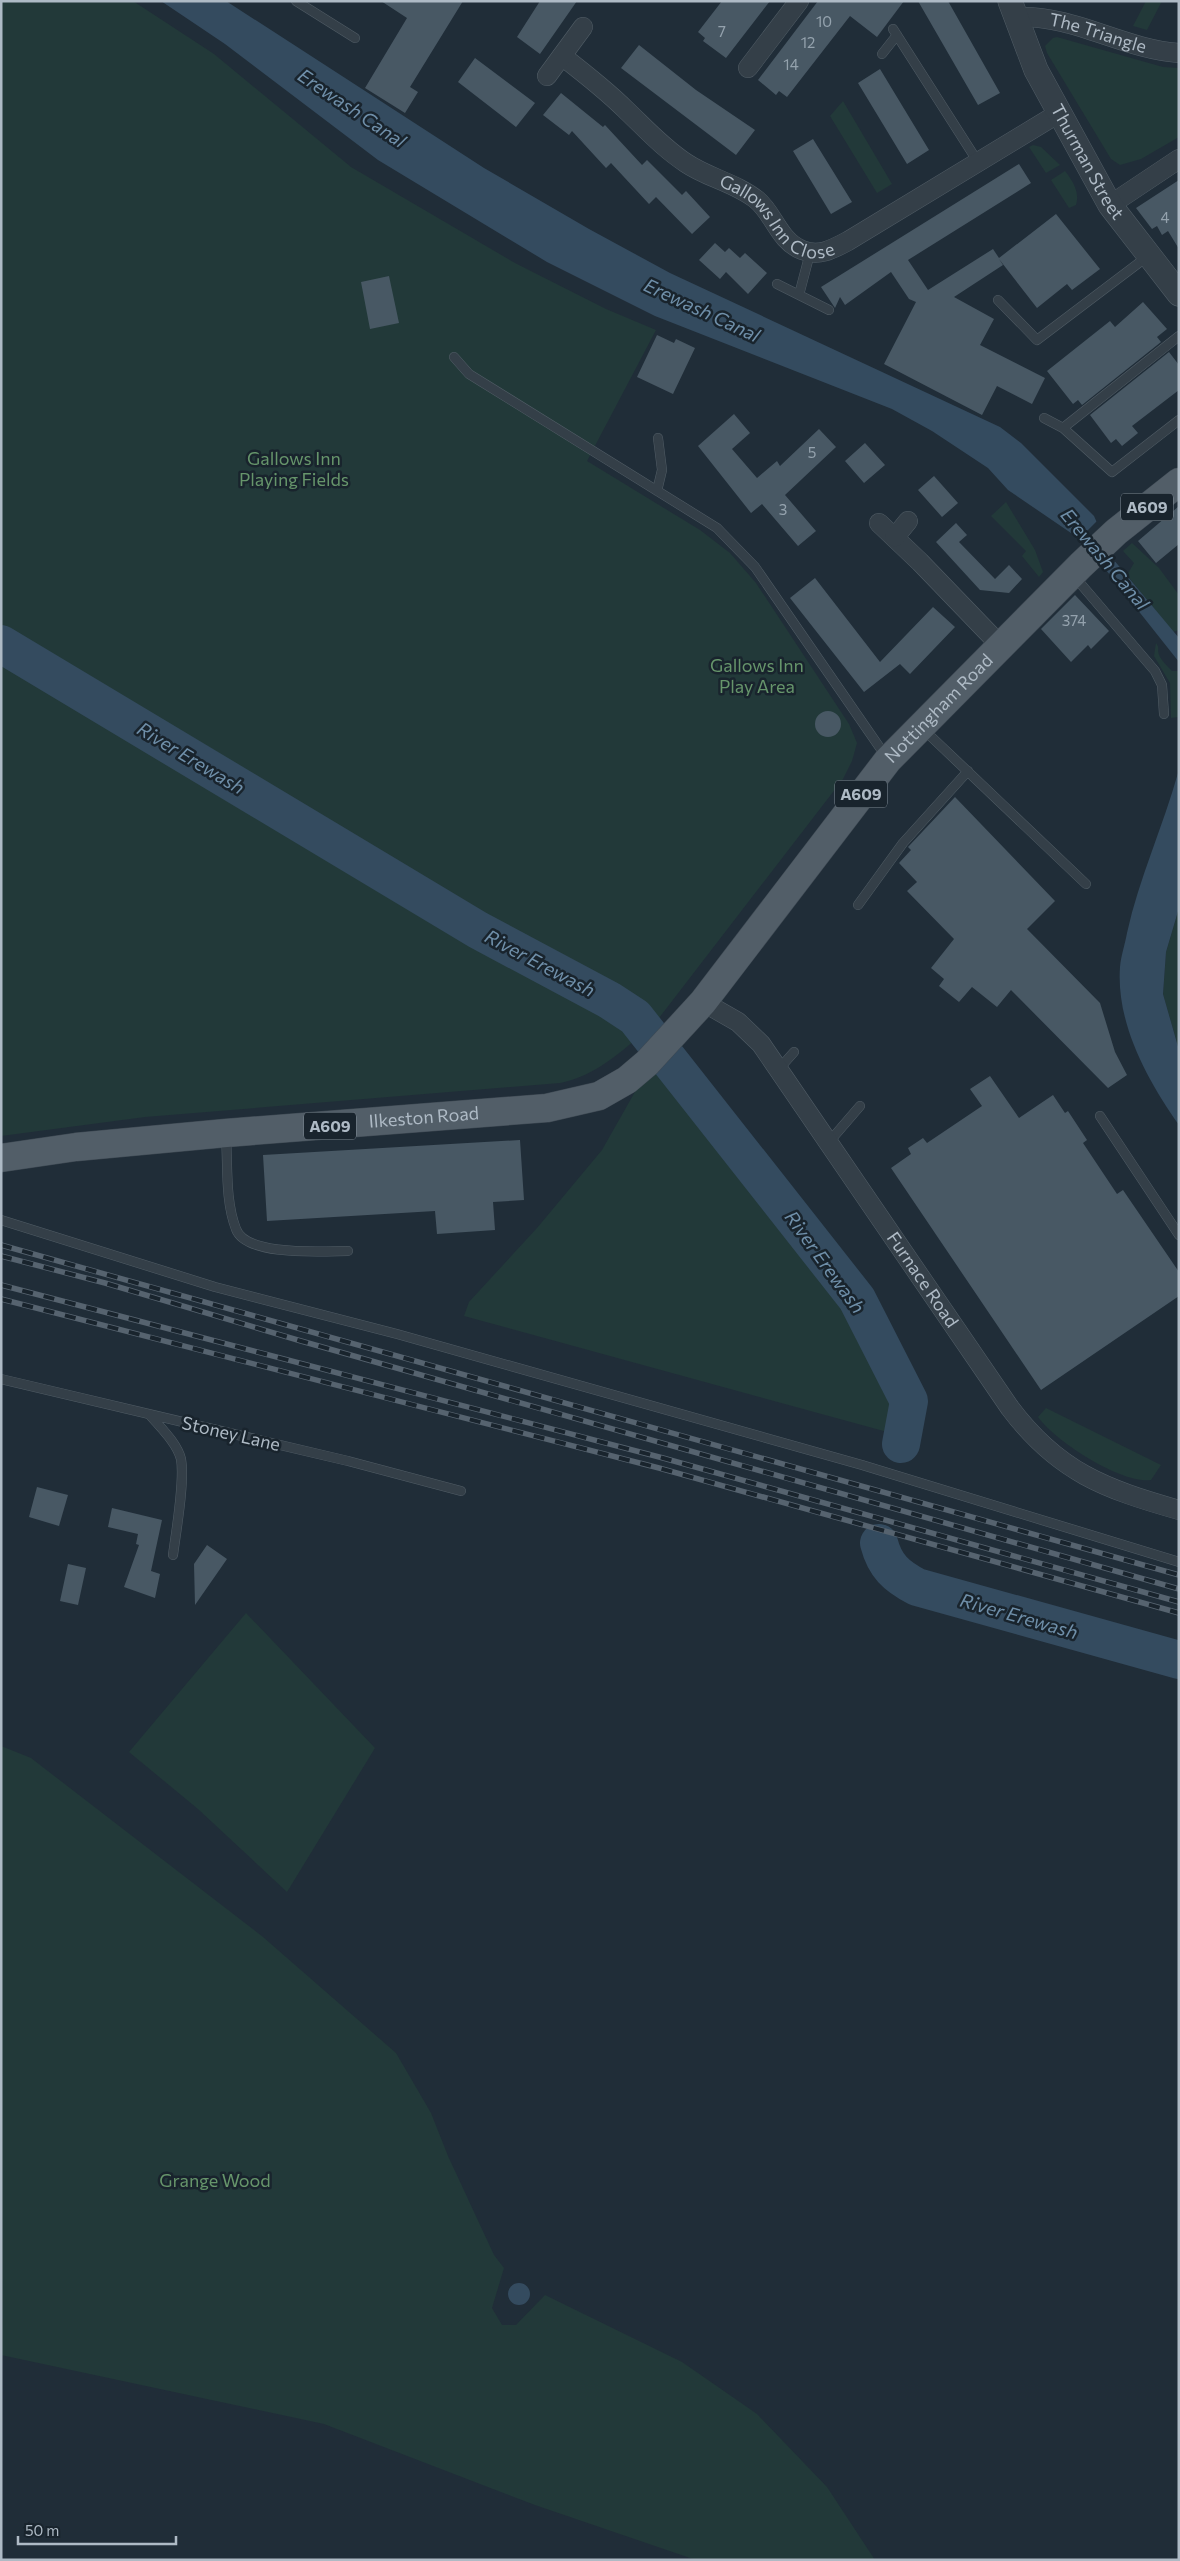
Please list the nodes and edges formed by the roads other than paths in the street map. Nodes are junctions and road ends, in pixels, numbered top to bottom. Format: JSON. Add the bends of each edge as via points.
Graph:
{"nodes":[{"id":1,"x":296,"y":1,"type":"edge"},
{"id":2,"x":799,"y":1,"type":"edge"},
{"id":3,"x":1014,"y":9,"type":"edge"},
{"id":4,"x":583,"y":27,"type":"dead end"},
{"id":5,"x":355,"y":38,"type":"dead end"},
{"id":6,"x":1179,"y":53,"type":"edge"},
{"id":7,"x":882,"y":54,"type":"dead end"},
{"id":8,"x":562,"y":56,"type":"junction"},
{"id":9,"x":748,"y":68,"type":"dead end"},
{"id":10,"x":547,"y":76,"type":"dead end"},
{"id":11,"x":1059,"y":113,"type":"junction"},
{"id":12,"x":1179,"y":159,"type":"edge"},
{"id":13,"x":978,"y":162,"type":"junction"},
{"id":14,"x":1110,"y":205,"type":"junction"},
{"id":15,"x":810,"y":253,"type":"junction"},
{"id":16,"x":1148,"y":256,"type":"junction"},
{"id":17,"x":777,"y":284,"type":"dead end"},
{"id":18,"x":799,"y":294,"type":"junction"},
{"id":19,"x":1179,"y":294,"type":"edge"},
{"id":20,"x":998,"y":300,"type":"dead end"},
{"id":21,"x":829,"y":310,"type":"dead end"},
{"id":22,"x":1177,"y":340,"type":"edge"},
{"id":23,"x":454,"y":358,"type":"dead end"},
{"id":24,"x":1044,"y":418,"type":"dead end"},
{"id":25,"x":1179,"y":420,"type":"edge"},
{"id":26,"x":1063,"y":428,"type":"junction"},
{"id":27,"x":658,"y":438,"type":"dead end"},
{"id":28,"x":1179,"y":482,"type":"edge"},
{"id":29,"x":657,"y":491,"type":"junction"},
{"id":30,"x":908,"y":521,"type":"dead end"},
{"id":31,"x":879,"y":523,"type":"dead end"},
{"id":32,"x":895,"y":537,"type":"junction"},
{"id":33,"x":1076,"y":570,"type":"junction"},
{"id":34,"x":1000,"y":645,"type":"junction"},
{"id":35,"x":1164,"y":714,"type":"dead end"},
{"id":36,"x":920,"y":726,"type":"junction"},
{"id":37,"x":888,"y":760,"type":"junction"},
{"id":38,"x":968,"y":771,"type":"junction"},
{"id":39,"x":1086,"y":884,"type":"dead end"},
{"id":40,"x":858,"y":905,"type":"dead end"},
{"id":41,"x":703,"y":1002,"type":"junction"},
{"id":42,"x":674,"y":1035,"type":"joint"},
{"id":43,"x":794,"y":1052,"type":"dead end"},
{"id":44,"x":778,"y":1070,"type":"junction"},
{"id":45,"x":860,"y":1106,"type":"dead end"},
{"id":46,"x":1100,"y":1116,"type":"dead end"},
{"id":47,"x":226,"y":1133,"type":"junction"},
{"id":48,"x":828,"y":1142,"type":"junction"},
{"id":49,"x":1,"y":1158,"type":"edge"},
{"id":50,"x":1,"y":1220,"type":"edge"},
{"id":51,"x":1179,"y":1235,"type":"edge"},
{"id":52,"x":348,"y":1251,"type":"dead end"},
{"id":53,"x":1,"y":1379,"type":"edge"},
{"id":54,"x":150,"y":1414,"type":"junction"},
{"id":55,"x":461,"y":1492,"type":"dead end"},
{"id":56,"x":1179,"y":1510,"type":"edge"},
{"id":57,"x":173,"y":1555,"type":"dead end"},
{"id":58,"x":1179,"y":1562,"type":"edge"}],
"edges":[{"from":1,"to":5,"type":"lane"},
{"from":2,"to":9,"type":"street"},
{"from":3,"to":6,"type":"street","name":"The Triangle","via":[[1148,49]]},
{"from":3,"to":11,"type":"street","name":"Thurman Street","via":[[1030,57]]},
{"from":4,"to":8,"type":"street"},
{"from":7,"to":13,"type":"lane","via":[[895,32]]},
{"from":8,"to":10,"type":"street"},
{"from":8,"to":15,"type":"street","name":"Gallows Inn Close","via":[[603,88],[673,154],[756,200],[772,216],[786,239]]},
{"from":11,"to":13,"type":"street","name":"Gallows Inn Close"},
{"from":11,"to":14,"type":"street","name":"Thurman Street"},
{"from":12,"to":14,"type":"street"},
{"from":13,"to":15,"type":"street","name":"Gallows Inn Close","via":[[848,241],[825,252]]},
{"from":14,"to":16,"type":"street","name":"Thurman Street"},
{"from":15,"to":18,"type":"lane"},
{"from":16,"to":19,"type":"street","name":"Thurman Street"},
{"from":16,"to":20,"type":"lane","via":[[1037,340]]},
{"from":17,"to":18,"type":"lane"},
{"from":18,"to":21,"type":"lane"},
{"from":22,"to":26,"type":"lane"},
{"from":23,"to":29,"type":"lane","via":[[469,374]]},
{"from":24,"to":26,"type":"lane"},
{"from":25,"to":26,"type":"lane","via":[[1112,472]]},
{"from":27,"to":29,"type":"lane","via":[[662,470]]},
{"from":28,"to":33,"type":"main road","name":"Nottingham Road","number":"A609","via":[[1116,532]]},
{"from":29,"to":37,"type":"lane","via":[[717,528],[755,566]]},
{"from":30,"to":32,"type":"street"},
{"from":31,"to":32,"type":"street"},
{"from":32,"to":34,"type":"street"},
{"from":33,"to":34,"type":"main road","name":"Nottingham Road","number":"A609"},
{"from":33,"to":35,"type":"lane","via":[[1155,671],[1162,685]]},
{"from":34,"to":36,"type":"main road","name":"Nottingham Road","number":"A609"},
{"from":36,"to":37,"type":"main road","name":"Nottingham Road","number":"A609"},
{"from":36,"to":38,"type":"lane"},
{"from":37,"to":41,"type":"main road","name":"Nottingham Road","number":"A609"},
{"from":38,"to":39,"type":"lane"},
{"from":38,"to":40,"type":"lane","via":[[903,843]]},
{"from":41,"to":42,"type":"main road","name":"Nottingham Road","number":"A609"},
{"from":41,"to":44,"type":"street","name":"Furnace Road","via":[[753,1034]]},
{"from":42,"to":47,"type":"main road","name":"Ilkeston Road","number":"A609","via":[[647,1063],[610,1090],[564,1106]]},
{"from":43,"to":44,"type":"lane"},
{"from":44,"to":48,"type":"street","name":"Furnace Road"},
{"from":45,"to":48,"type":"lane"},
{"from":46,"to":51,"type":"lane"},
{"from":47,"to":49,"type":"main road","name":"Ilkeston Road","number":"A609","via":[[76,1147]]},
{"from":47,"to":52,"type":"lane","via":[[230,1200],[236,1230],[243,1238],[255,1244],[289,1251]]},
{"from":48,"to":56,"type":"street","name":"Furnace Road","via":[[1010,1408],[1039,1443],[1069,1467],[1104,1486]]},
{"from":50,"to":58,"type":"lane","via":[[215,1287],[397,1334],[853,1463]]},
{"from":53,"to":54,"type":"lane","name":"Stoney Lane"},
{"from":54,"to":55,"type":"lane","name":"Stoney Lane","via":[[348,1461]]},
{"from":54,"to":57,"type":"lane","via":[[168,1435],[181,1458]]}]}
